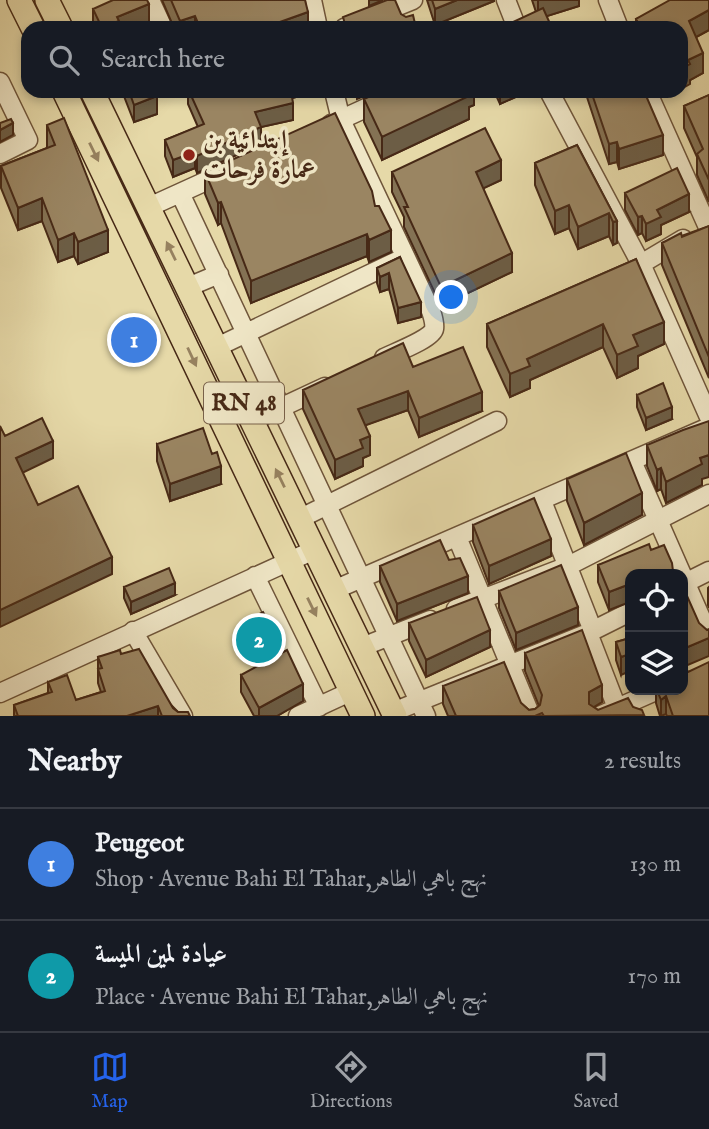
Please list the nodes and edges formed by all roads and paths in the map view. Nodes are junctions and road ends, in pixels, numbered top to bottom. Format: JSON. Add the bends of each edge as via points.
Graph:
{"nodes":[{"id":1,"x":19,"y":0,"type":"edge"},
{"id":2,"x":47,"y":0,"type":"edge"},
{"id":3,"x":150,"y":0,"type":"edge"},
{"id":4,"x":312,"y":0,"type":"edge"},
{"id":5,"x":506,"y":0,"type":"edge"},
{"id":6,"x":608,"y":0,"type":"edge"},
{"id":7,"x":405,"y":5,"type":"edge"},
{"id":8,"x":30,"y":21,"type":"edge"},
{"id":9,"x":58,"y":21,"type":"edge"},
{"id":10,"x":160,"y":21,"type":"edge"},
{"id":11,"x":316,"y":21,"type":"edge"},
{"id":12,"x":363,"y":21,"type":"edge"},
{"id":13,"x":514,"y":21,"type":"edge"},
{"id":14,"x":616,"y":21,"type":"edge"},
{"id":15,"x":0,"y":82,"type":"edge"},
{"id":16,"x":67,"y":98,"type":"edge"},
{"id":17,"x":95,"y":98,"type":"edge"},
{"id":18,"x":336,"y":98,"type":"edge"},
{"id":19,"x":388,"y":98,"type":"edge"},
{"id":20,"x":553,"y":98,"type":"edge"},
{"id":21,"x":650,"y":98,"type":"edge"},
{"id":22,"x":341,"y":120,"type":"junction"},
{"id":23,"x":316,"y":131,"type":"edge"},
{"id":24,"x":0,"y":155,"type":"edge"},
{"id":25,"x":242,"y":165,"type":"edge"},
{"id":26,"x":180,"y":193,"type":"junction"},
{"id":27,"x":149,"y":207,"type":"junction"},
{"id":28,"x":708,"y":225,"type":"edge"},
{"id":29,"x":406,"y":257,"type":"junction"},
{"id":30,"x":641,"y":264,"type":"junction"},
{"id":31,"x":219,"y":274,"type":"junction"},
{"id":32,"x":188,"y":287,"type":"junction"},
{"id":33,"x":247,"y":334,"type":"junction"},
{"id":34,"x":217,"y":347,"type":"junction"},
{"id":35,"x":368,"y":366,"type":"edge"},
{"id":36,"x":344,"y":378,"type":"edge"},
{"id":37,"x":282,"y":408,"type":"junction"},
{"id":38,"x":709,"y":417,"type":"edge"},
{"id":39,"x":252,"y":421,"type":"junction"},
{"id":40,"x":497,"y":421,"type":"dead end"},
{"id":41,"x":709,"y":427,"type":"edge"},
{"id":42,"x":632,"y":461,"type":"junction"},
{"id":43,"x":709,"y":494,"type":"edge"},
{"id":44,"x":542,"y":501,"type":"junction"},
{"id":45,"x":328,"y":505,"type":"junction"},
{"id":46,"x":299,"y":519,"type":"junction"},
{"id":47,"x":658,"y":520,"type":"junction"},
{"id":48,"x":457,"y":537,"type":"junction"},
{"id":49,"x":314,"y":550,"type":"junction"},
{"id":50,"x":289,"y":560,"type":"junction"},
{"id":51,"x":568,"y":566,"type":"junction"},
{"id":52,"x":679,"y":569,"type":"edge"},
{"id":53,"x":709,"y":571,"type":"edge"},
{"id":54,"x":255,"y":576,"type":"junction"},
{"id":55,"x":363,"y":578,"type":"junction"},
{"id":56,"x":688,"y":582,"type":"edge"},
{"id":57,"x":334,"y":590,"type":"junction"},
{"id":58,"x":688,"y":590,"type":"edge"},
{"id":59,"x":484,"y":598,"type":"junction"},
{"id":60,"x":625,"y":615,"type":"edge"},
{"id":61,"x":133,"y":631,"type":"junction"},
{"id":62,"x":591,"y":632,"type":"junction"},
{"id":63,"x":709,"y":636,"type":"edge"},
{"id":64,"x":390,"y":637,"type":"junction"},
{"id":65,"x":362,"y":647,"type":"junction"},
{"id":66,"x":509,"y":664,"type":"junction"},
{"id":67,"x":352,"y":691,"type":"junction"},
{"id":68,"x":0,"y":693,"type":"edge"},
{"id":69,"x":650,"y":695,"type":"edge"},
{"id":70,"x":319,"y":706,"type":"junction"},
{"id":71,"x":422,"y":708,"type":"edge"},
{"id":72,"x":630,"y":708,"type":"edge"},
{"id":73,"x":394,"y":714,"type":"edge"},
{"id":74,"x":183,"y":716,"type":"edge"},
{"id":75,"x":298,"y":716,"type":"edge"},
{"id":76,"x":363,"y":716,"type":"edge"},
{"id":77,"x":531,"y":716,"type":"edge"},
{"id":78,"x":599,"y":716,"type":"edge"}],
"edges":[{"from":1,"to":8,"type":"main road"},
{"from":2,"to":9,"type":"main road"},
{"from":3,"to":10,"type":"street"},
{"from":4,"to":11,"type":"street"},
{"from":5,"to":13,"type":"street"},
{"from":6,"to":14,"type":"street"},
{"from":7,"to":12,"type":"street"},
{"from":15,"to":24,"type":"street","via":[[28,140]]},
{"from":16,"to":50,"type":"main road","number":"RN 48","one_way":true},
{"from":17,"to":27,"type":"main road","number":"RN 48"},
{"from":18,"to":22,"type":"street"},
{"from":19,"to":22,"type":"street"},
{"from":20,"to":30,"type":"street"},
{"from":21,"to":28,"type":"street"},
{"from":22,"to":23,"type":"street"},
{"from":22,"to":29,"type":"street"},
{"from":25,"to":26,"type":"street"},
{"from":26,"to":27,"type":"street"},
{"from":26,"to":31,"type":"street"},
{"from":32,"to":27,"type":"main road","number":"RN 48","one_way":true},
{"from":28,"to":30,"type":"street"},
{"from":29,"to":33,"type":"street"},
{"from":29,"to":35,"type":"street","via":[[435,328]]},
{"from":30,"to":38,"type":"street"},
{"from":31,"to":32,"type":"street"},
{"from":31,"to":33,"type":"street"},
{"from":32,"to":34,"type":"main road","number":"RN 48"},
{"from":33,"to":34,"type":"street"},
{"from":33,"to":37,"type":"street"},
{"from":34,"to":39,"type":"main road","number":"RN 48"},
{"from":36,"to":37,"type":"street"},
{"from":37,"to":39,"type":"street"},
{"from":37,"to":45,"type":"street"},
{"from":46,"to":39,"type":"main road","number":"RN 48","one_way":true},
{"from":40,"to":45,"type":"street"},
{"from":41,"to":42,"type":"street"},
{"from":42,"to":44,"type":"street"},
{"from":42,"to":47,"type":"street"},
{"from":43,"to":47,"type":"street"},
{"from":44,"to":48,"type":"street"},
{"from":44,"to":51,"type":"street"},
{"from":45,"to":46,"type":"street"},
{"from":45,"to":55,"type":"street"},
{"from":46,"to":49,"type":"main road","number":"RN 48"},
{"from":47,"to":51,"type":"street"},
{"from":47,"to":52,"type":"street"},
{"from":48,"to":55,"type":"street"},
{"from":48,"to":59,"type":"street"},
{"from":49,"to":50,"type":"street"},
{"from":49,"to":57,"type":"main road","number":"RN 48"},
{"from":50,"to":54,"type":"street"},
{"from":50,"to":67,"type":"main road","number":"RN 48","one_way":true},
{"from":51,"to":59,"type":"street"},
{"from":51,"to":62,"type":"street"},
{"from":53,"to":56,"type":"street"},
{"from":54,"to":61,"type":"street"},
{"from":54,"to":70,"type":"street"},
{"from":55,"to":57,"type":"street"},
{"from":55,"to":64,"type":"street"},
{"from":57,"to":65,"type":"main road","number":"RN 48"},
{"from":58,"to":63,"type":"street"},
{"from":59,"to":64,"type":"street"},
{"from":59,"to":66,"type":"street"},
{"from":60,"to":62,"type":"street"},
{"from":61,"to":68,"type":"street"},
{"from":61,"to":74,"type":"street"},
{"from":62,"to":66,"type":"street"},
{"from":62,"to":72,"type":"street"},
{"from":64,"to":65,"type":"street"},
{"from":64,"to":71,"type":"street"},
{"from":65,"to":73,"type":"main road","number":"RN 48"},
{"from":66,"to":71,"type":"street"},
{"from":66,"to":77,"type":"street"},
{"from":67,"to":70,"type":"street"},
{"from":67,"to":76,"type":"main road","number":"RN 48"},
{"from":69,"to":72,"type":"street"},
{"from":70,"to":75,"type":"street"},
{"from":71,"to":73,"type":"street"},
{"from":72,"to":78,"type":"street"}]}
